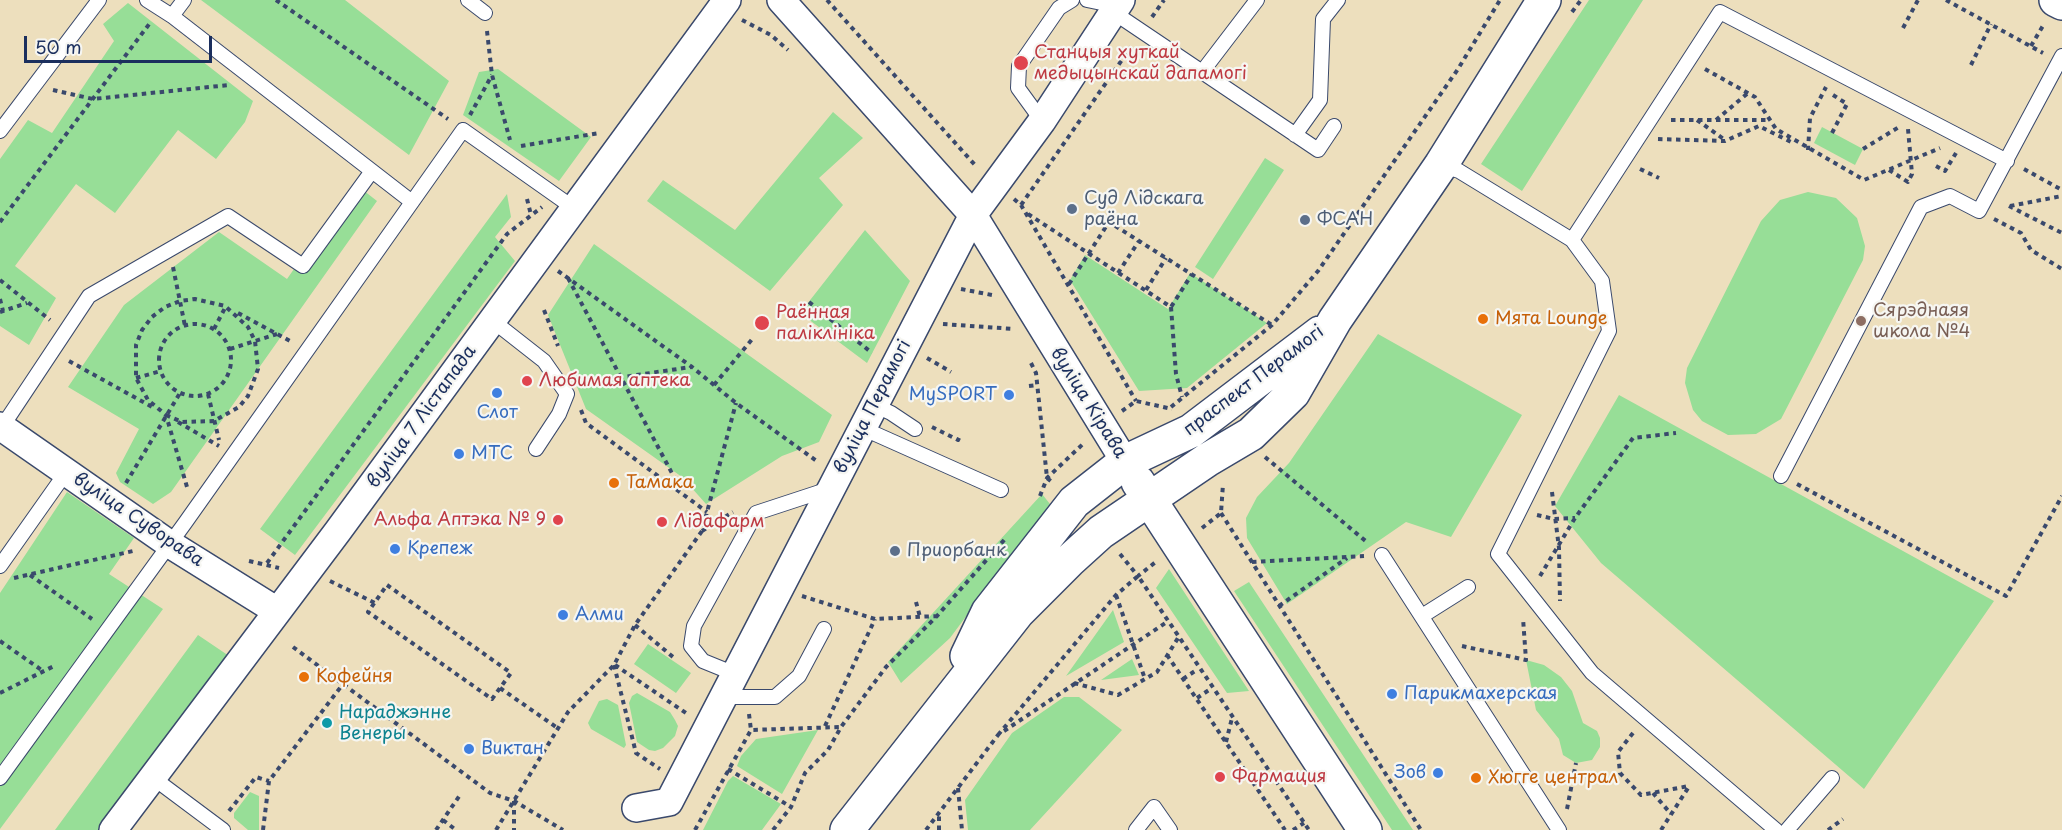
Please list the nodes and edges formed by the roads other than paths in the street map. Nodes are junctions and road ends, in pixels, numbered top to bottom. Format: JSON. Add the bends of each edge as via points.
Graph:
{"nodes":[{"id":1,"x":99,"y":0,"type":"edge"},
{"id":2,"x":147,"y":0,"type":"edge"},
{"id":3,"x":184,"y":0,"type":"edge"},
{"id":4,"x":468,"y":0,"type":"edge"},
{"id":5,"x":727,"y":0,"type":"edge"},
{"id":6,"x":781,"y":0,"type":"edge"},
{"id":7,"x":1072,"y":0,"type":"edge"},
{"id":8,"x":1087,"y":0,"type":"edge"},
{"id":9,"x":1257,"y":0,"type":"edge"},
{"id":10,"x":1338,"y":0,"type":"edge"},
{"id":11,"x":1544,"y":0,"type":"edge"},
{"id":12,"x":2056,"y":0,"type":"edge"},
{"id":13,"x":2062,"y":3,"type":"edge"},
{"id":14,"x":1117,"y":6,"type":"edge"},
{"id":15,"x":167,"y":12,"type":"junction"},
{"id":16,"x":485,"y":13,"type":"road end"},
{"id":17,"x":2061,"y":58,"type":"edge"},
{"id":18,"x":1202,"y":72,"type":"junction"},
{"id":19,"x":1042,"y":121,"type":"junction"},
{"id":20,"x":1334,"y":126,"type":"dead end"},
{"id":21,"x":0,"y":131,"type":"edge"},
{"id":22,"x":1295,"y":135,"type":"junction"},
{"id":23,"x":2007,"y":161,"type":"junction"},
{"id":24,"x":1441,"y":165,"type":"junction"},
{"id":25,"x":372,"y":171,"type":"junction"},
{"id":26,"x":412,"y":201,"type":"junction"},
{"id":27,"x":566,"y":202,"type":"junction"},
{"id":28,"x":973,"y":215,"type":"junction"},
{"id":29,"x":1572,"y":240,"type":"junction"},
{"id":30,"x":1335,"y":320,"type":"junction"},
{"id":31,"x":493,"y":321,"type":"junction"},
{"id":32,"x":868,"y":416,"type":"junction"},
{"id":33,"x":1,"y":427,"type":"edge"},
{"id":34,"x":915,"y":429,"type":"dead end"},
{"id":35,"x":536,"y":449,"type":"dead end"},
{"id":36,"x":1125,"y":462,"type":"junction"},
{"id":37,"x":67,"y":471,"type":"junction"},
{"id":38,"x":1780,"y":476,"type":"road end"},
{"id":39,"x":828,"y":478,"type":"junction"},
{"id":40,"x":1001,"y":490,"type":"dead end"},
{"id":41,"x":1149,"y":499,"type":"junction"},
{"id":42,"x":168,"y":543,"type":"junction"},
{"id":43,"x":1382,"y":555,"type":"road end"},
{"id":44,"x":0,"y":566,"type":"edge"},
{"id":45,"x":1468,"y":586,"type":"dead end"},
{"id":46,"x":277,"y":611,"type":"junction"},
{"id":47,"x":1422,"y":616,"type":"junction"},
{"id":48,"x":824,"y":629,"type":"dead end"},
{"id":49,"x":729,"y":686,"type":"junction"},
{"id":50,"x":944,"y":707,"type":"junction"},
{"id":51,"x":152,"y":777,"type":"junction"},
{"id":52,"x":0,"y":778,"type":"edge"},
{"id":53,"x":1832,"y":778,"type":"dead end"},
{"id":54,"x":636,"y":808,"type":"dead end"},
{"id":55,"x":1562,"y":824,"type":"edge"},
{"id":56,"x":221,"y":828,"type":"edge"},
{"id":57,"x":113,"y":830,"type":"edge"},
{"id":58,"x":848,"y":830,"type":"edge"},
{"id":59,"x":1136,"y":830,"type":"edge"},
{"id":60,"x":1170,"y":830,"type":"edge"},
{"id":61,"x":1365,"y":830,"type":"edge"},
{"id":62,"x":1776,"y":830,"type":"edge"},
{"id":63,"x":1787,"y":830,"type":"edge"}],
"edges":[{"from":1,"to":21,"type":"lane"},
{"from":2,"to":15,"type":"lane"},
{"from":3,"to":15,"type":"lane"},
{"from":4,"to":16,"type":"lane"},
{"from":5,"to":27,"type":"street","name":"вуліца 7 Лістапада"},
{"from":6,"to":28,"type":"street","name":"вуліца Кірава"},
{"from":7,"to":19,"type":"lane","via":[[1059,8],[1019,66],[1017,88]]},
{"from":8,"to":14,"type":"lane"},
{"from":9,"to":18,"type":"lane"},
{"from":10,"to":22,"type":"lane","via":[[1323,19],[1320,100]]},
{"from":11,"to":24,"type":"main road","name":"праспект Перамогі"},
{"from":12,"to":13,"type":"main road"},
{"from":14,"to":18,"type":"lane","via":[[1142,32]]},
{"from":14,"to":19,"type":"street","name":"вуліца Перамогі"},
{"from":15,"to":25,"type":"lane"},
{"from":17,"to":23,"type":"lane"},
{"from":18,"to":22,"type":"lane"},
{"from":19,"to":28,"type":"street","name":"вуліца Перамогі"},
{"from":20,"to":22,"type":"lane","via":[[1318,150]]},
{"from":23,"to":29,"type":"lane","via":[[1720,12]]},
{"from":23,"to":38,"type":"lane","via":[[1979,211],[1950,196],[1921,207]]},
{"from":24,"to":29,"type":"lane","via":[[1459,171]]},
{"from":24,"to":30,"type":"main road","name":"праспект Перамогі"},
{"from":25,"to":26,"type":"lane"},
{"from":25,"to":33,"type":"lane","via":[[303,266],[228,216],[89,296]]},
{"from":26,"to":27,"type":"lane","via":[[463,130]]},
{"from":26,"to":42,"type":"lane"},
{"from":27,"to":31,"type":"street","name":"вуліца 7 Лістапада","via":[[539,258]]},
{"from":28,"to":32,"type":"street","name":"вуліца Перамогі"},
{"from":28,"to":36,"type":"street","name":"вуліца Кірава"},
{"from":29,"to":62,"type":"lane","via":[[1602,281],[1609,331],[1498,554],[1592,673]]},
{"from":30,"to":36,"type":"main road","name":"праспект Перамогі","via":[[1191,431]]},
{"from":30,"to":41,"type":"main road","name":"праспект Перамогі","via":[[1293,393],[1251,434]]},
{"from":31,"to":35,"type":"lane","via":[[544,361],[567,394]]},
{"from":31,"to":46,"type":"street","name":"вуліца 7 Лістапада"},
{"from":32,"to":34,"type":"lane"},
{"from":32,"to":39,"type":"street","name":"вуліца Перамогі"},
{"from":32,"to":40,"type":"lane"},
{"from":33,"to":37,"type":"street","name":"вуліца Суворава"},
{"from":36,"to":41,"type":"main road","name":"вуліца Кірава"},
{"from":36,"to":50,"type":"main road","name":"праспект Перамогі","via":[[1074,502],[988,612]]},
{"from":37,"to":42,"type":"street","name":"вуліца Суворава"},
{"from":37,"to":44,"type":"lane"},
{"from":39,"to":49,"type":"street","name":"вуліца Перамогі"},
{"from":39,"to":49,"type":"lane","via":[[756,513],[694,626],[691,646]]},
{"from":41,"to":50,"type":"main road","name":"праспект Перамогі","via":[[1101,532],[1018,612]]},
{"from":41,"to":61,"type":"main road","name":"вуліца Кірава"},
{"from":42,"to":46,"type":"street","name":"вуліца Суворава"},
{"from":42,"to":52,"type":"lane"},
{"from":43,"to":47,"type":"lane"},
{"from":45,"to":47,"type":"lane"},
{"from":46,"to":51,"type":"street","name":"вуліца 7 Лістапада"},
{"from":47,"to":55,"type":"lane"},
{"from":48,"to":49,"type":"lane","via":[[800,676],[775,697]]},
{"from":49,"to":54,"type":"street","name":"вуліца Перамогі","via":[[669,802]]},
{"from":50,"to":58,"type":"main road","name":"праспект Перамогі"},
{"from":51,"to":56,"type":"lane"},
{"from":51,"to":57,"type":"street","name":"вуліца 7 Лістапада"},
{"from":53,"to":63,"type":"lane"},
{"from":59,"to":60,"type":"lane","via":[[1154,807]]}]}
